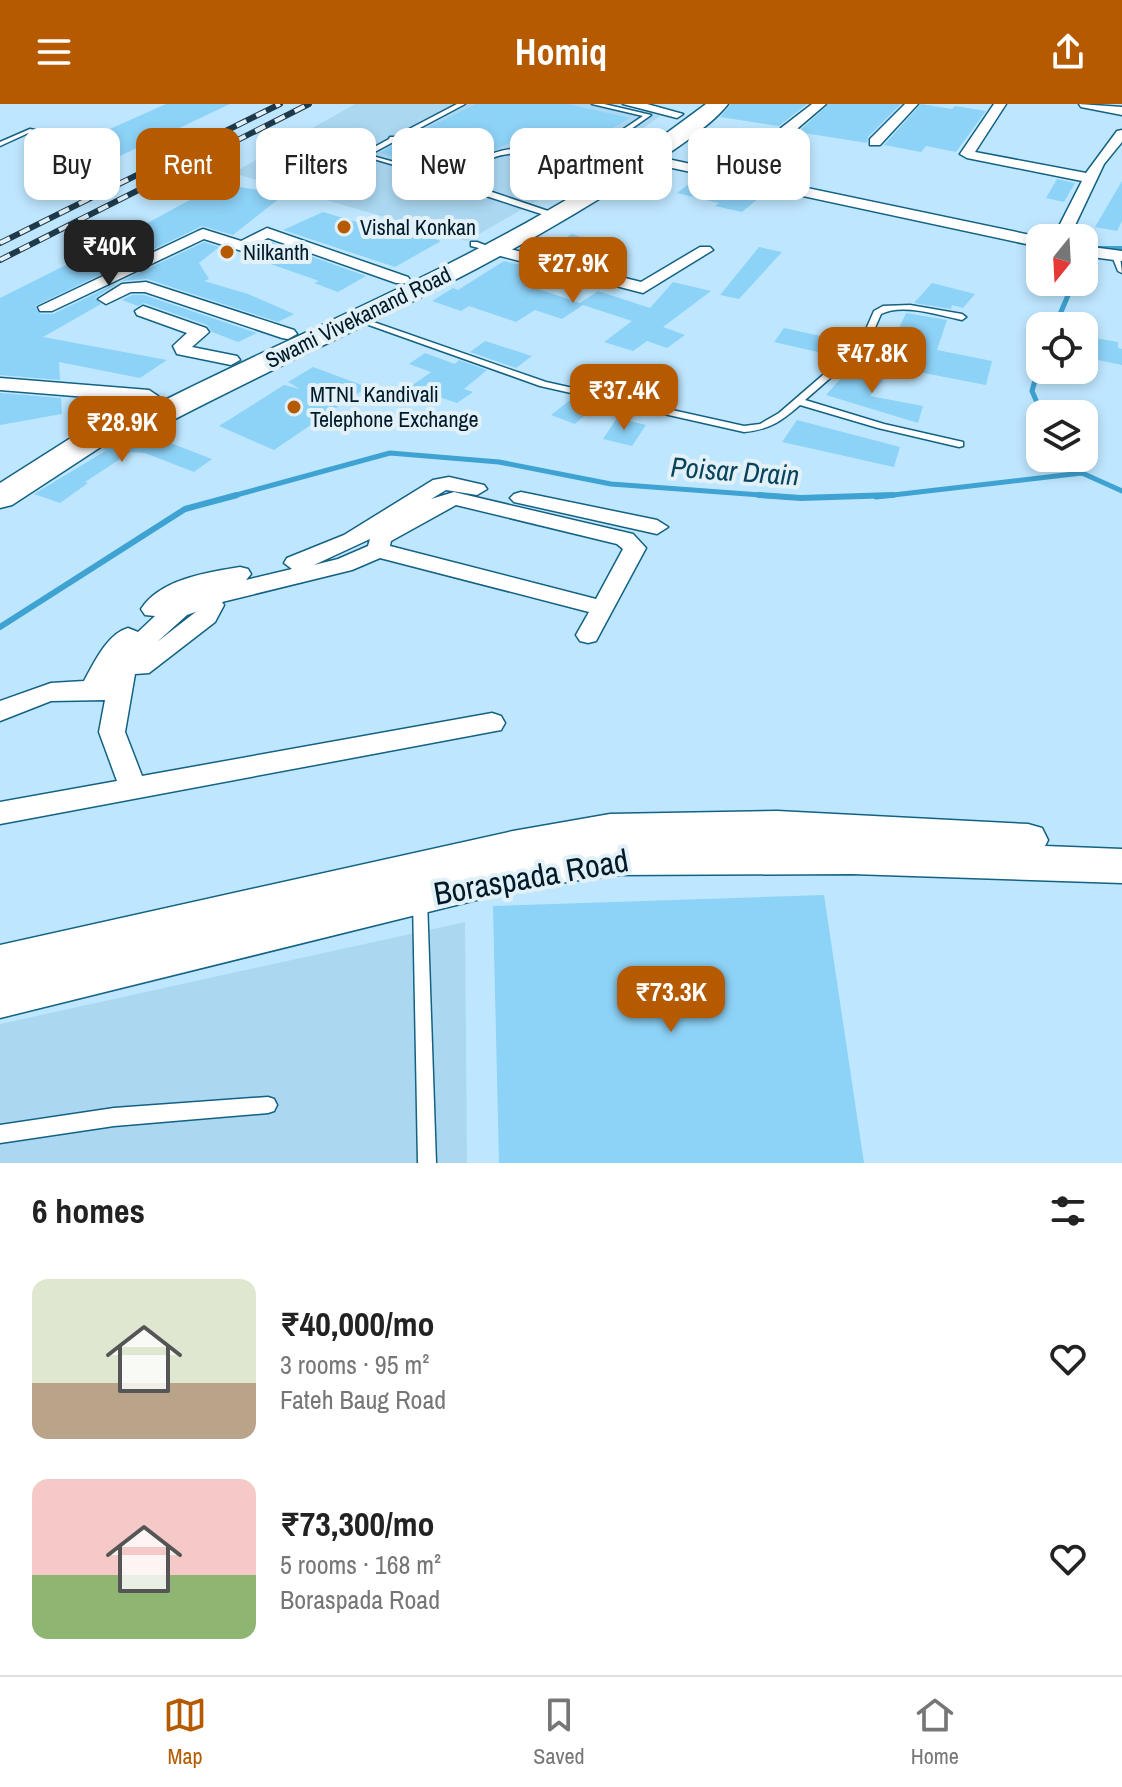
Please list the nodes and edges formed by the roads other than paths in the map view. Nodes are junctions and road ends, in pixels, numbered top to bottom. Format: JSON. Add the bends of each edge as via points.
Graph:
{"nodes":[{"id":1,"x":462,"y":104,"type":"edge"},
{"id":2,"x":595,"y":104,"type":"edge"},
{"id":3,"x":629,"y":104,"type":"edge"},
{"id":4,"x":718,"y":104,"type":"edge"},
{"id":5,"x":820,"y":104,"type":"edge"},
{"id":6,"x":912,"y":104,"type":"edge"},
{"id":7,"x":1000,"y":104,"type":"edge"},
{"id":8,"x":1085,"y":104,"type":"edge"},
{"id":9,"x":684,"y":109,"type":"edge"},
{"id":10,"x":1122,"y":111,"type":"edge"},
{"id":11,"x":413,"y":128,"type":"edge"},
{"id":12,"x":633,"y":128,"type":"edge"},
{"id":13,"x":652,"y":128,"type":"edge"},
{"id":14,"x":790,"y":128,"type":"edge"},
{"id":15,"x":24,"y":134,"type":"edge"},
{"id":16,"x":1122,"y":134,"type":"edge"},
{"id":17,"x":392,"y":138,"type":"edge"},
{"id":18,"x":672,"y":141,"type":"edge"},
{"id":19,"x":875,"y":142,"type":"dead end"},
{"id":20,"x":0,"y":144,"type":"edge"},
{"id":21,"x":1117,"y":149,"type":"edge"},
{"id":22,"x":392,"y":163,"type":"edge"},
{"id":23,"x":1091,"y":178,"type":"junction"},
{"id":24,"x":810,"y":193,"type":"edge"},
{"id":25,"x":494,"y":194,"type":"edge"},
{"id":26,"x":559,"y":200,"type":"edge"},
{"id":27,"x":572,"y":200,"type":"edge"},
{"id":28,"x":546,"y":214,"type":"junction"},
{"id":29,"x":1068,"y":224,"type":"edge"},
{"id":30,"x":1026,"y":239,"type":"edge"},
{"id":31,"x":484,"y":247,"type":"junction"},
{"id":32,"x":705,"y":250,"type":"dead end"},
{"id":33,"x":1098,"y":255,"type":"edge"},
{"id":34,"x":1120,"y":261,"type":"edge"},
{"id":35,"x":402,"y":280,"type":"junction"},
{"id":36,"x":106,"y":299,"type":"dead end"},
{"id":37,"x":46,"y":307,"type":"dead end"},
{"id":38,"x":143,"y":311,"type":"dead end"},
{"id":39,"x":962,"y":317,"type":"dead end"},
{"id":40,"x":356,"y":319,"type":"junction"},
{"id":41,"x":288,"y":334,"type":"junction"},
{"id":42,"x":231,"y":360,"type":"junction"},
{"id":43,"x":0,"y":384,"type":"edge"},
{"id":44,"x":149,"y":396,"type":"junction"},
{"id":45,"x":798,"y":401,"type":"junction"},
{"id":46,"x":107,"y":429,"type":"junction"},
{"id":47,"x":959,"y":444,"type":"dead end"},
{"id":48,"x":0,"y":498,"type":"edge"},
{"id":49,"x":657,"y":527,"type":"dead end"},
{"id":50,"x":378,"y":550,"type":"junction"},
{"id":51,"x":202,"y":600,"type":"junction"},
{"id":52,"x":603,"y":608,"type":"junction"},
{"id":53,"x":588,"y":635,"type":"dead end"},
{"id":54,"x":140,"y":667,"type":"dead end"},
{"id":55,"x":92,"y":690,"type":"junction"},
{"id":56,"x":120,"y":692,"type":"junction"},
{"id":57,"x":0,"y":712,"type":"edge"},
{"id":58,"x":492,"y":723,"type":"dead end"},
{"id":59,"x":134,"y":788,"type":"junction"},
{"id":60,"x":0,"y":813,"type":"edge"},
{"id":61,"x":1122,"y":848,"type":"edge"},
{"id":62,"x":1122,"y":866,"type":"edge"},
{"id":63,"x":420,"y":895,"type":"junction"},
{"id":64,"x":0,"y":965,"type":"edge"},
{"id":65,"x":0,"y":997,"type":"edge"},
{"id":66,"x":268,"y":1105,"type":"dead end"},
{"id":67,"x":0,"y":1134,"type":"edge"},
{"id":68,"x":427,"y":1163,"type":"edge"}],
"edges":[{"from":1,"to":11,"type":"lane"},
{"from":2,"to":12,"type":"lane","via":[[648,115]]},
{"from":3,"to":9,"type":"street"},
{"from":4,"to":18,"type":"main road","name":"Swami Vivekanand Road"},
{"from":5,"to":14,"type":"street"},
{"from":6,"to":19,"type":"street"},
{"from":7,"to":23,"type":"street","via":[[967,154]]},
{"from":8,"to":10,"type":"street"},
{"from":9,"to":13,"type":"main road","name":"Swami Vivekanand Road"},
{"from":15,"to":20,"type":"lane"},
{"from":16,"to":21,"type":"street"},
{"from":17,"to":22,"type":"lane","via":[[363,155]]},
{"from":21,"to":23,"type":"street"},
{"from":23,"to":29,"type":"street"},
{"from":24,"to":30,"type":"street"},
{"from":25,"to":28,"type":"lane"},
{"from":26,"to":28,"type":"main road","name":"Swami Vivekanand Road"},
{"from":27,"to":28,"type":"main road","name":"Swami Vivekanand Road"},
{"from":28,"to":31,"type":"main road","name":"Swami Vivekanand Road"},
{"from":31,"to":32,"type":"street","via":[[643,288]]},
{"from":31,"to":35,"type":"main road","name":"Swami Vivekanand Road"},
{"from":31,"to":40,"type":"main road","name":"Swami Vivekanand Road"},
{"from":33,"to":34,"type":"street"},
{"from":35,"to":37,"type":"street","via":[[267,233],[242,246],[203,234]]},
{"from":35,"to":41,"type":"main road","name":"Swami Vivekanand Road"},
{"from":36,"to":41,"type":"street","via":[[128,287],[146,287]]},
{"from":38,"to":42,"type":"street","via":[[200,332],[183,350]]},
{"from":39,"to":45,"type":"lane","via":[[883,309],[864,344]]},
{"from":40,"to":45,"type":"lane","via":[[543,384],[744,429],[762,427]]},
{"from":40,"to":46,"type":"main road","name":"Swami Vivekanand Road","via":[[143,423]]},
{"from":41,"to":42,"type":"main road","name":"Swami Vivekanand Road"},
{"from":42,"to":44,"type":"main road","name":"Swami Vivekanand Road"},
{"from":43,"to":44,"type":"street"},
{"from":44,"to":46,"type":"main road","name":"Swami Vivekanand Road","via":[[116,412]]},
{"from":45,"to":47,"type":"lane"},
{"from":46,"to":48,"type":"main road","name":"Swami Vivekanand Road"},
{"from":49,"to":55,"type":"street","via":[[440,484],[325,552],[277,568],[196,582],[167,597],[106,663]]},
{"from":50,"to":51,"type":"street","via":[[344,565]]},
{"from":50,"to":52,"type":"street"},
{"from":50,"to":52,"type":"street","via":[[381,538],[454,498],[625,539],[635,548]]},
{"from":51,"to":54,"type":"street","via":[[212,605],[207,616]]},
{"from":51,"to":56,"type":"street","via":[[179,609],[152,631],[123,669]]},
{"from":52,"to":53,"type":"street"},
{"from":55,"to":56,"type":"street"},
{"from":55,"to":57,"type":"street","via":[[59,688]]},
{"from":56,"to":59,"type":"street","via":[[112,732]]},
{"from":58,"to":59,"type":"street"},
{"from":59,"to":60,"type":"street"},
{"from":61,"to":64,"type":"main road","name":"Boraspada Road","via":[[777,827],[610,830]]},
{"from":62,"to":63,"type":"main road","name":"Boraspada Road","via":[[852,857],[612,858]]},
{"from":63,"to":65,"type":"main road","name":"Boraspada Road"},
{"from":63,"to":68,"type":"lane"},
{"from":66,"to":67,"type":"lane","via":[[114,1117]]}]}
